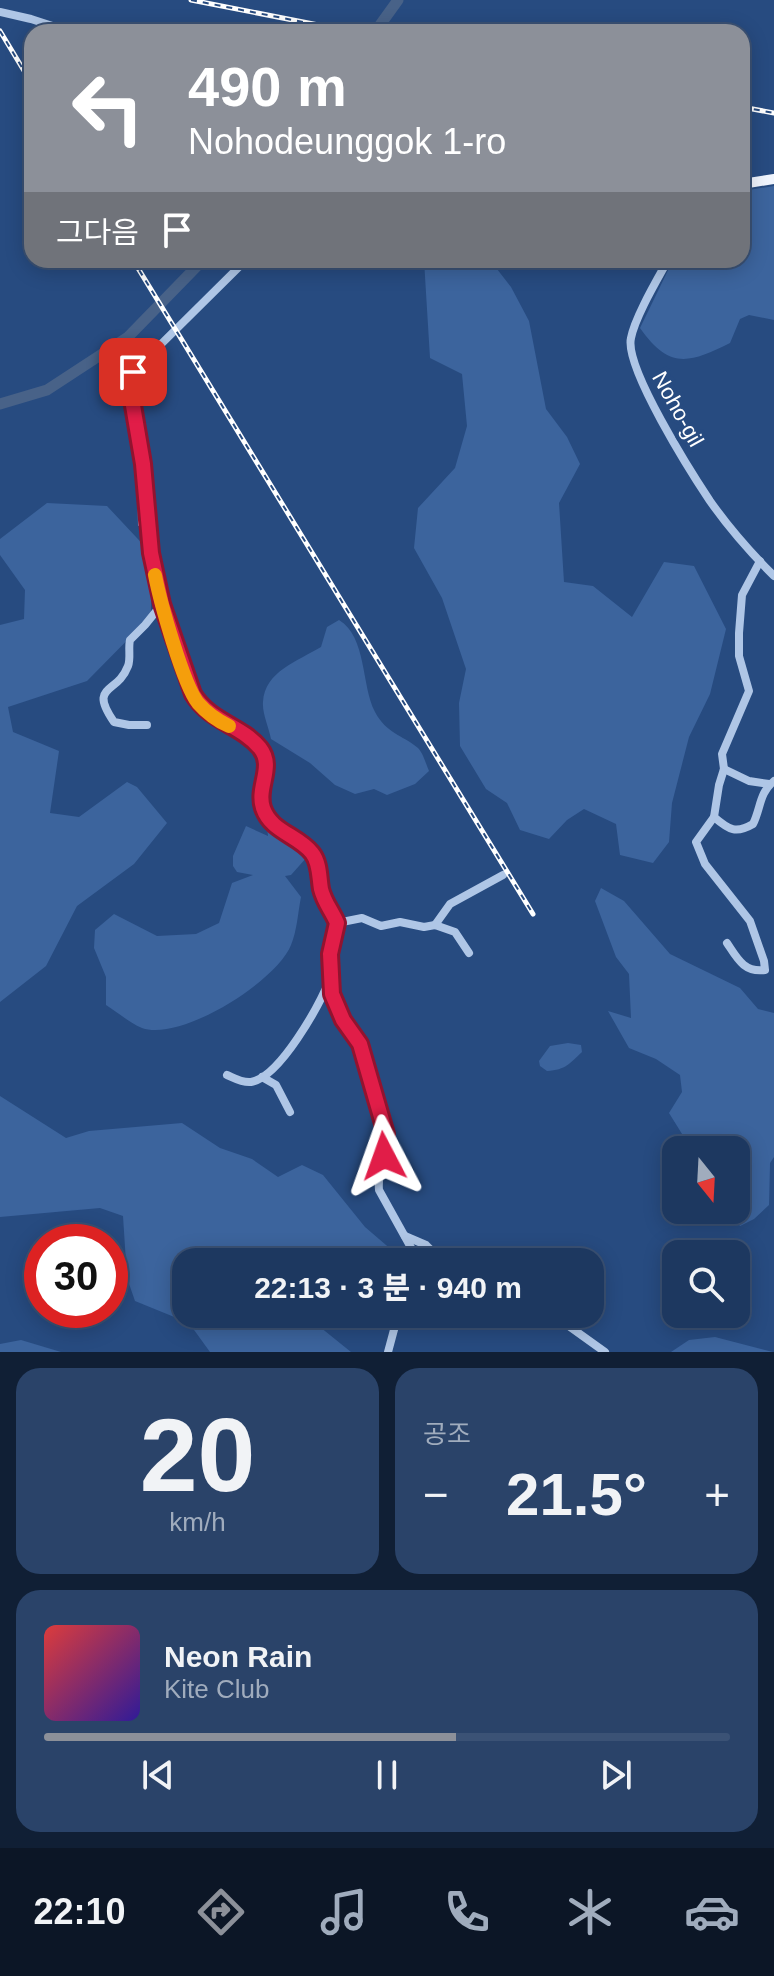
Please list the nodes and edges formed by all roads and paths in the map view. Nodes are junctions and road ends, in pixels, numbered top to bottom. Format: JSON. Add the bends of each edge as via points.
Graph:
{"nodes":[{"id":1,"x":0,"y":12,"type":"edge"},
{"id":2,"x":46,"y":24,"type":"edge"},
{"id":3,"x":774,"y":179,"type":"edge"},
{"id":4,"x":750,"y":183,"type":"edge"},
{"id":5,"x":238,"y":268,"type":"edge"},
{"id":6,"x":664,"y":268,"type":"edge"},
{"id":7,"x":760,"y":561,"type":"junction"},
{"id":8,"x":774,"y":576,"type":"edge"},
{"id":9,"x":162,"y":604,"type":"junction"},
{"id":10,"x":147,"y":725,"type":"dead end"},
{"id":11,"x":724,"y":769,"type":"junction"},
{"id":12,"x":772,"y":783,"type":"edge"},
{"id":13,"x":714,"y":817,"type":"junction"},
{"id":14,"x":503,"y":875,"type":"dead end"},
{"id":15,"x":337,"y":923,"type":"junction"},
{"id":16,"x":435,"y":925,"type":"junction"},
{"id":17,"x":727,"y":943,"type":"dead end"},
{"id":18,"x":469,"y":953,"type":"dead end"},
{"id":19,"x":330,"y":979,"type":"junction"},
{"id":20,"x":227,"y":1075,"type":"dead end"},
{"id":21,"x":262,"y":1077,"type":"junction"},
{"id":22,"x":290,"y":1112,"type":"dead end"},
{"id":23,"x":405,"y":1236,"type":"junction"},
{"id":24,"x":411,"y":1248,"type":"edge"},
{"id":25,"x":429,"y":1248,"type":"edge"},
{"id":26,"x":394,"y":1328,"type":"edge"},
{"id":27,"x":572,"y":1328,"type":"edge"},
{"id":28,"x":388,"y":1352,"type":"edge"},
{"id":29,"x":605,"y":1352,"type":"edge"}],
"edges":[{"from":1,"to":2,"type":"street"},
{"from":3,"to":4,"type":"main road"},
{"from":5,"to":9,"type":"street","via":[[131,379]]},
{"from":6,"to":7,"type":"street","name":"Noho-gil","via":[[630,338],[633,360],[696,479]]},
{"from":7,"to":8,"type":"street","name":"Noho-gil"},
{"from":7,"to":11,"type":"street","via":[[742,595],[739,656],[749,691],[722,754]]},
{"from":9,"to":10,"type":"street","via":[[130,640],[129,663],[103,696],[114,722]]},
{"from":9,"to":15,"type":"street","via":[[197,702],[248,737],[266,759],[263,809],[269,820],[313,854],[322,893]]},
{"from":11,"to":12,"type":"street","via":[[749,781]]},
{"from":11,"to":13,"type":"street"},
{"from":12,"to":13,"type":"street","via":[[758,803],[753,824],[745,829],[727,828]]},
{"from":13,"to":17,"type":"street","via":[[696,842],[705,864],[750,921],[765,970],[742,966]]},
{"from":14,"to":16,"type":"street","via":[[450,904]]},
{"from":15,"to":16,"type":"street","via":[[362,918],[381,926]]},
{"from":15,"to":19,"type":"street"},
{"from":16,"to":18,"type":"street","via":[[455,932]]},
{"from":19,"to":21,"type":"street","via":[[284,1058]]},
{"from":19,"to":23,"type":"street","via":[[336,1006],[360,1044],[386,1134],[379,1190]]},
{"from":20,"to":21,"type":"street","via":[[245,1082]]},
{"from":21,"to":22,"type":"street","via":[[276,1085]]},
{"from":23,"to":24,"type":"street"},
{"from":23,"to":25,"type":"street"},
{"from":26,"to":28,"type":"street"},
{"from":27,"to":29,"type":"street"}]}
